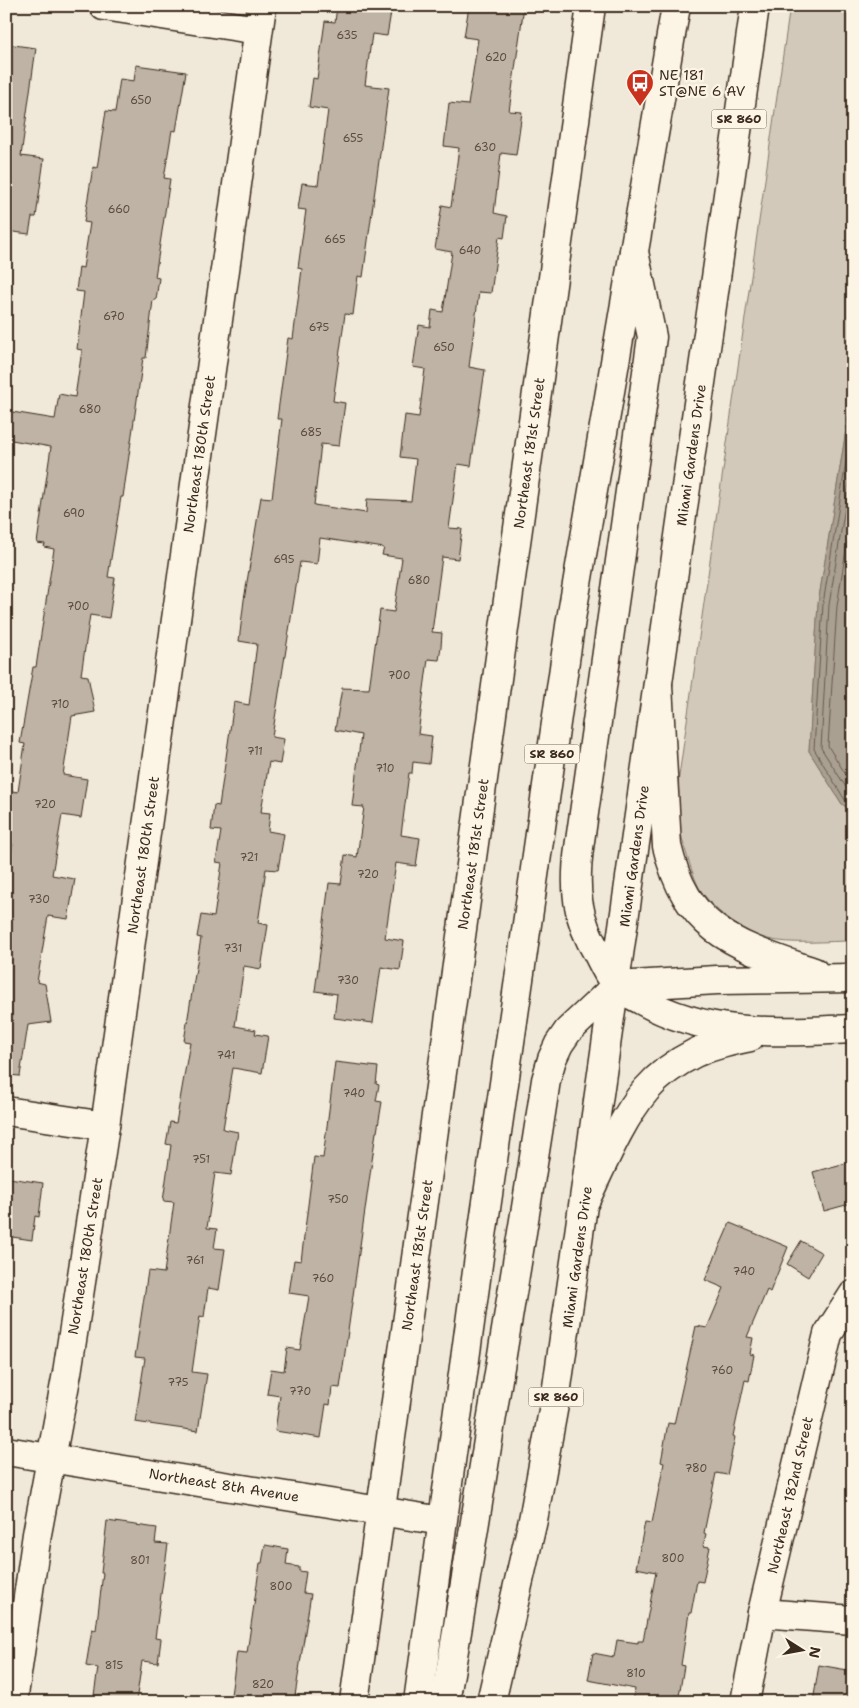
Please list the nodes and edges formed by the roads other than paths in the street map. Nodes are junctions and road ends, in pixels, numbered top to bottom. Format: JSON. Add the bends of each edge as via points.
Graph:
{"nodes":[{"id":1,"x":104,"y":6,"type":"edge"},
{"id":2,"x":592,"y":6,"type":"edge"},
{"id":3,"x":676,"y":6,"type":"edge"},
{"id":4,"x":755,"y":6,"type":"edge"},
{"id":5,"x":260,"y":18,"type":"edge"},
{"id":6,"x":634,"y":252,"type":"junction"},
{"id":7,"x":658,"y":686,"type":"junction"},
{"id":8,"x":842,"y":978,"type":"edge"},
{"id":9,"x":616,"y":986,"type":"junction"},
{"id":10,"x":853,"y":1029,"type":"edge"},
{"id":11,"x":766,"y":1032,"type":"junction"},
{"id":12,"x":6,"y":1111,"type":"edge"},
{"id":13,"x":105,"y":1126,"type":"junction"},
{"id":14,"x":585,"y":1201,"type":"junction"},
{"id":15,"x":853,"y":1295,"type":"edge"},
{"id":16,"x":6,"y":1451,"type":"edge"},
{"id":17,"x":51,"y":1458,"type":"junction"},
{"id":18,"x":381,"y":1511,"type":"junction"},
{"id":19,"x":442,"y":1521,"type":"junction"},
{"id":20,"x":762,"y":1612,"type":"junction"},
{"id":21,"x":853,"y":1620,"type":"edge"},
{"id":22,"x":13,"y":1702,"type":"edge"},
{"id":23,"x":354,"y":1702,"type":"edge"},
{"id":24,"x":418,"y":1702,"type":"edge"},
{"id":25,"x":445,"y":1702,"type":"edge"},
{"id":26,"x":491,"y":1702,"type":"edge"},
{"id":27,"x":745,"y":1702,"type":"edge"}],
"edges":[{"from":1,"to":5,"type":"main road"},
{"from":2,"to":18,"type":"main road","name":"Northeast 181st Street"},
{"from":3,"to":6,"type":"main road","number":"SR 860"},
{"from":4,"to":7,"type":"main road","name":"Miami Gardens Drive","number":"SR 860"},
{"from":5,"to":13,"type":"main road","name":"Northeast 180th Street"},
{"from":6,"to":9,"type":"main road","via":[[652,337],[576,882],[585,930]]},
{"from":6,"to":19,"type":"main road","number":"SR 860","via":[[571,619]]},
{"from":7,"to":8,"type":"main road","via":[[667,846],[680,888],[703,919],[732,941],[764,955]]},
{"from":7,"to":9,"type":"main road","name":"Miami Gardens Drive","number":"SR 860"},
{"from":8,"to":9,"type":"main road"},
{"from":9,"to":11,"type":"main road","via":[[650,1005],[692,1022]]},
{"from":9,"to":14,"type":"main road","name":"Miami Gardens Drive","number":"SR 860"},
{"from":9,"to":25,"type":"main road","via":[[568,1031],[559,1044],[546,1080]]},
{"from":10,"to":11,"type":"main road"},
{"from":11,"to":14,"type":"main road","via":[[696,1053],[660,1076],[632,1108]]},
{"from":12,"to":13,"type":"main road"},
{"from":13,"to":17,"type":"main road","name":"Northeast 180th Street"},
{"from":14,"to":26,"type":"main road","name":"Miami Gardens Drive","number":"SR 860","via":[[545,1458]]},
{"from":15,"to":20,"type":"main road","name":"Northeast 182nd Street","via":[[828,1334]]},
{"from":16,"to":17,"type":"main road","name":"Northeast 8th Avenue"},
{"from":17,"to":18,"type":"main road","name":"Northeast 8th Avenue"},
{"from":17,"to":22,"type":"main road","name":"Northeast 180th Street"},
{"from":18,"to":19,"type":"main road","name":"Northeast 8th Avenue"},
{"from":18,"to":23,"type":"main road","name":"Northeast 181st Street"},
{"from":19,"to":24,"type":"main road","number":"SR 860"},
{"from":20,"to":21,"type":"main road"},
{"from":20,"to":27,"type":"main road","name":"Northeast 182nd Street"}]}
